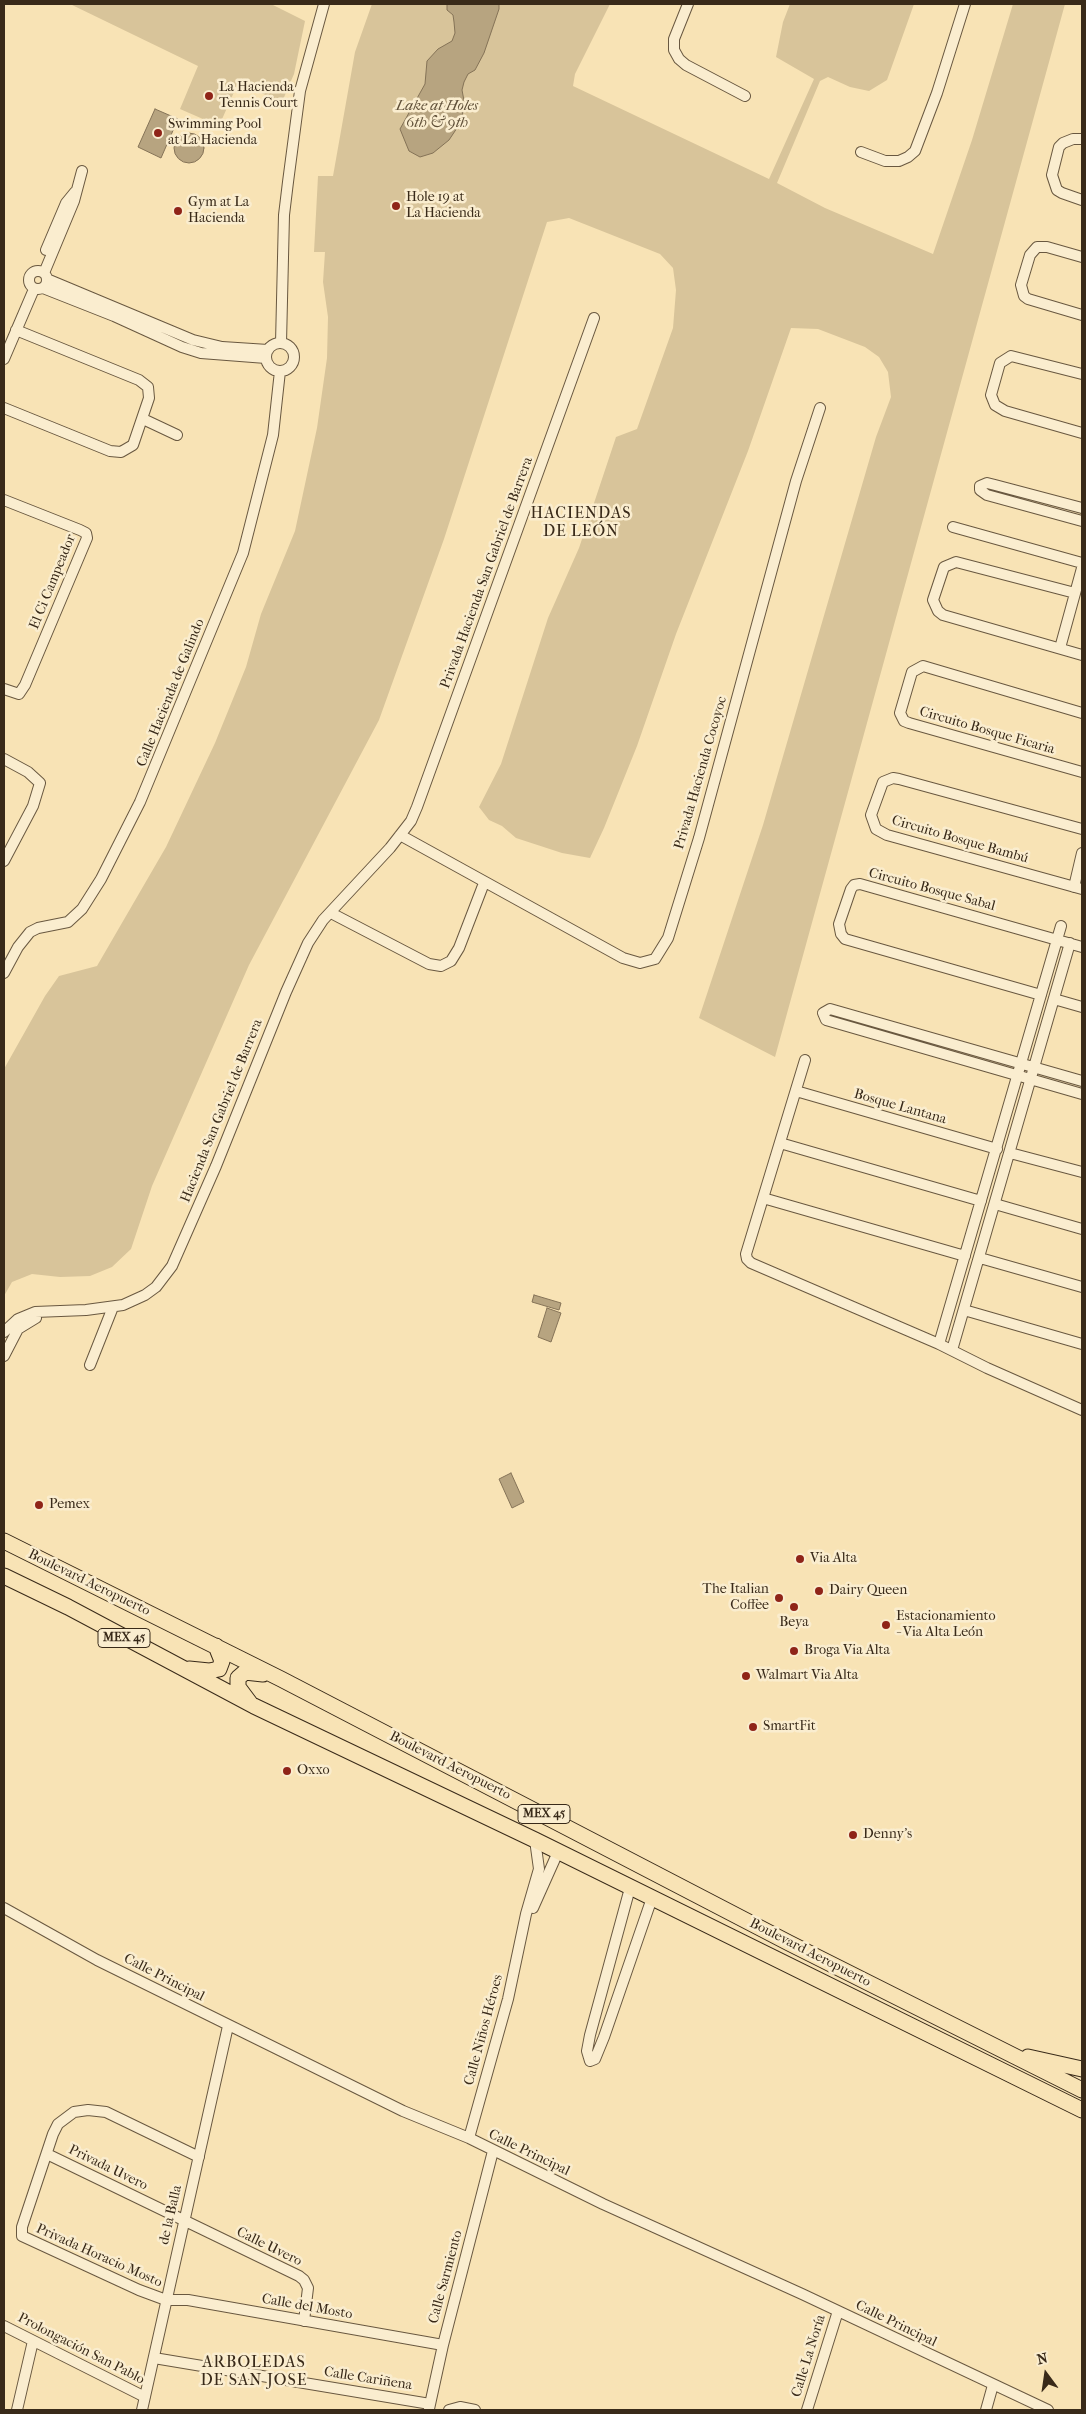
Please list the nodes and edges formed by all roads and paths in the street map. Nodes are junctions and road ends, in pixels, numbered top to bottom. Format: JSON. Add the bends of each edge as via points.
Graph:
{"nodes":[{"id":1,"x":324,"y":4,"type":"edge"},
{"id":2,"x":688,"y":4,"type":"edge"},
{"id":3,"x":965,"y":4,"type":"edge"},
{"id":4,"x":744,"y":96,"type":"dead end"},
{"id":5,"x":1082,"y":139,"type":"edge"},
{"id":6,"x":861,"y":152,"type":"dead end"},
{"id":7,"x":82,"y":171,"type":"dead end"},
{"id":8,"x":1082,"y":200,"type":"edge"},
{"id":9,"x":1082,"y":257,"type":"edge"},
{"id":10,"x":41,"y":280,"type":"junction"},
{"id":11,"x":1082,"y":315,"type":"edge"},
{"id":12,"x":594,"y":318,"type":"dead end"},
{"id":13,"x":16,"y":330,"type":"junction"},
{"id":14,"x":281,"y":344,"type":"junction"},
{"id":15,"x":267,"y":354,"type":"junction"},
{"id":16,"x":4,"y":359,"type":"edge"},
{"id":17,"x":280,"y":371,"type":"junction"},
{"id":18,"x":1082,"y":374,"type":"edge"},
{"id":19,"x":4,"y":408,"type":"edge"},
{"id":20,"x":820,"y":408,"type":"dead end"},
{"id":21,"x":142,"y":419,"type":"junction"},
{"id":22,"x":1082,"y":433,"type":"edge"},
{"id":23,"x":177,"y":435,"type":"dead end"},
{"id":24,"x":4,"y":500,"type":"edge"},
{"id":25,"x":1082,"y":508,"type":"edge"},
{"id":26,"x":1082,"y":521,"type":"edge"},
{"id":27,"x":953,"y":527,"type":"dead end"},
{"id":28,"x":1082,"y":563,"type":"edge"},
{"id":29,"x":1082,"y":568,"type":"edge"},
{"id":30,"x":1075,"y":593,"type":"junction"},
{"id":31,"x":1060,"y":648,"type":"junction"},
{"id":32,"x":1082,"y":655,"type":"edge"},
{"id":33,"x":4,"y":689,"type":"edge"},
{"id":34,"x":1082,"y":713,"type":"edge"},
{"id":35,"x":4,"y":759,"type":"edge"},
{"id":36,"x":1082,"y":772,"type":"edge"},
{"id":37,"x":1082,"y":830,"type":"edge"},
{"id":38,"x":400,"y":835,"type":"junction"},
{"id":39,"x":1082,"y":853,"type":"edge"},
{"id":40,"x":4,"y":861,"type":"edge"},
{"id":41,"x":484,"y":883,"type":"junction"},
{"id":42,"x":1078,"y":888,"type":"edge"},
{"id":43,"x":331,"y":913,"type":"junction"},
{"id":44,"x":1061,"y":926,"type":"dead end"},
{"id":45,"x":1057,"y":940,"type":"junction"},
{"id":46,"x":1070,"y":943,"type":"junction"},
{"id":47,"x":1082,"y":946,"type":"edge"},
{"id":48,"x":4,"y":974,"type":"edge"},
{"id":49,"x":1042,"y":995,"type":"junction"},
{"id":50,"x":1054,"y":999,"type":"junction"},
{"id":51,"x":1082,"y":1007,"type":"edge"},
{"id":52,"x":805,"y":1060,"type":"dead end"},
{"id":53,"x":1022,"y":1064,"type":"junction"},
{"id":54,"x":1035,"y":1068,"type":"junction"},
{"id":55,"x":1019,"y":1076,"type":"junction"},
{"id":56,"x":1031,"y":1080,"type":"junction"},
{"id":57,"x":1082,"y":1081,"type":"edge"},
{"id":58,"x":796,"y":1091,"type":"junction"},
{"id":59,"x":1082,"y":1094,"type":"edge"},
{"id":60,"x":780,"y":1143,"type":"junction"},
{"id":61,"x":997,"y":1149,"type":"junction"},
{"id":62,"x":1010,"y":1153,"type":"junction"},
{"id":63,"x":1082,"y":1172,"type":"edge"},
{"id":64,"x":763,"y":1198,"type":"junction"},
{"id":65,"x":981,"y":1201,"type":"junction"},
{"id":66,"x":996,"y":1204,"type":"junction"},
{"id":67,"x":1082,"y":1230,"type":"edge"},
{"id":68,"x":964,"y":1256,"type":"junction"},
{"id":69,"x":980,"y":1258,"type":"junction"},
{"id":70,"x":1082,"y":1286,"type":"edge"},
{"id":71,"x":116,"y":1308,"type":"junction"},
{"id":72,"x":964,"y":1310,"type":"junction"},
{"id":73,"x":4,"y":1332,"type":"edge"},
{"id":74,"x":940,"y":1344,"type":"junction"},
{"id":75,"x":1082,"y":1344,"type":"edge"},
{"id":76,"x":952,"y":1350,"type":"junction"},
{"id":77,"x":4,"y":1356,"type":"edge"},
{"id":78,"x":90,"y":1365,"type":"dead end"},
{"id":79,"x":1082,"y":1410,"type":"edge"},
{"id":80,"x":4,"y":1541,"type":"edge"},
{"id":81,"x":4,"y":1576,"type":"edge"},
{"id":82,"x":216,"y":1646,"type":"junction"},
{"id":83,"x":180,"y":1668,"type":"junction"},
{"id":84,"x":282,"y":1679,"type":"junction"},
{"id":85,"x":254,"y":1706,"type":"junction"},
{"id":86,"x":535,"y":1840,"type":"junction"},
{"id":87,"x":558,"y":1852,"type":"junction"},
{"id":88,"x":630,"y":1888,"type":"junction"},
{"id":89,"x":652,"y":1898,"type":"junction"},
{"id":90,"x":4,"y":1908,"type":"edge"},
{"id":91,"x":524,"y":1927,"type":"junction"},
{"id":92,"x":228,"y":2026,"type":"junction"},
{"id":93,"x":1014,"y":2056,"type":"junction"},
{"id":94,"x":1082,"y":2069,"type":"edge"},
{"id":95,"x":1082,"y":2090,"type":"edge"},
{"id":96,"x":1082,"y":2110,"type":"edge"},
{"id":97,"x":469,"y":2138,"type":"junction"},
{"id":98,"x":493,"y":2151,"type":"junction"},
{"id":99,"x":47,"y":2154,"type":"junction"},
{"id":100,"x":199,"y":2157,"type":"junction"},
{"id":101,"x":184,"y":2220,"type":"junction"},
{"id":102,"x":166,"y":2300,"type":"junction"},
{"id":103,"x":838,"y":2311,"type":"junction"},
{"id":104,"x":304,"y":2321,"type":"junction"},
{"id":105,"x":4,"y":2326,"type":"edge"},
{"id":106,"x":33,"y":2340,"type":"junction"},
{"id":107,"x":443,"y":2345,"type":"junction"},
{"id":108,"x":154,"y":2358,"type":"junction"},
{"id":109,"x":994,"y":2385,"type":"junction"},
{"id":110,"x":145,"y":2397,"type":"junction"},
{"id":111,"x":429,"y":2407,"type":"edge"},
{"id":112,"x":17,"y":2410,"type":"edge"},
{"id":113,"x":142,"y":2410,"type":"edge"},
{"id":114,"x":449,"y":2410,"type":"edge"},
{"id":115,"x":475,"y":2410,"type":"edge"},
{"id":116,"x":807,"y":2410,"type":"edge"},
{"id":117,"x":986,"y":2410,"type":"edge"},
{"id":118,"x":1048,"y":2410,"type":"edge"}],
"edges":[{"from":1,"to":14,"type":"street","via":[[300,91],[288,182],[284,215]]},
{"from":2,"to":4,"type":"street","via":[[674,39],[678,59]]},
{"from":3,"to":6,"type":"street","via":[[915,151],[899,161],[885,161]]},
{"from":5,"to":8,"type":"street","via":[[1073,139],[1059,147],[1052,175],[1057,190]]},
{"from":7,"to":10,"type":"street","via":[[76,191],[66,203]]},
{"from":9,"to":11,"type":"street","via":[[1037,247],[1030,255],[1021,286],[1028,299]]},
{"from":10,"to":13,"type":"street"},
{"from":10,"to":15,"type":"street","via":[[116,312],[206,344]]},
{"from":12,"to":38,"type":"street","name":"Privada Hacienda San Gabriel de Barrera","via":[[417,807]]},
{"from":13,"to":16,"type":"street"},
{"from":13,"to":21,"type":"street","via":[[145,383],[149,398]]},
{"from":14,"to":15,"type":"street","via":[[273,345]]},
{"from":14,"to":17,"type":"street","via":[[291,350],[293,357],[291,365]]},
{"from":15,"to":17,"type":"street","via":[[269,366]]},
{"from":17,"to":48,"type":"street","name":"Calle Hacienda de Galindo","via":[[273,435],[243,553],[140,802],[102,879],[82,909],[68,922],[30,932]]},
{"from":18,"to":22,"type":"street","via":[[1010,356],[1000,363],[991,395],[994,405],[1005,411]]},
{"from":19,"to":21,"type":"street","via":[[115,452],[126,451],[133,445]]},
{"from":20,"to":41,"type":"street","name":"Privada Hacienda Cocoyoc","via":[[796,481],[699,838],[668,938],[660,952],[649,962],[623,958]]},
{"from":21,"to":23,"type":"street"},
{"from":24,"to":33,"type":"street","name":"El Ci Campeador","via":[[87,535],[32,670],[19,694]]},
{"from":25,"to":26,"type":"street","via":[[995,485],[980,486],[987,495]]},
{"from":27,"to":28,"type":"street"},
{"from":29,"to":30,"type":"street"},
{"from":30,"to":31,"type":"street"},
{"from":30,"to":31,"type":"street","via":[[956,562],[944,567],[934,593],[935,607],[943,615]]},
{"from":31,"to":32,"type":"street"},
{"from":34,"to":36,"type":"street","name":"Circuito Bosque Ficaria","via":[[923,666],[912,672],[900,713],[904,721],[910,723]]},
{"from":35,"to":40,"type":"street","via":[[40,782],[33,806]]},
{"from":37,"to":42,"type":"street","name":"Circuito Bosque Bambú","via":[[899,779],[883,782],[871,815],[876,829],[887,835]]},
{"from":38,"to":41,"type":"street"},
{"from":38,"to":43,"type":"street","name":"Privada Hacienda San Gabriel de Barrera"},
{"from":39,"to":42,"type":"street"},
{"from":41,"to":43,"type":"street","via":[[452,962],[440,966],[429,964]]},
{"from":43,"to":71,"type":"street","name":"Hacienda San Gabriel de Barrera","via":[[308,943],[172,1266],[156,1287]]},
{"from":44,"to":45,"type":"street"},
{"from":45,"to":46,"type":"street","name":"Circuito Bosque Sabal"},
{"from":45,"to":49,"type":"street"},
{"from":45,"to":49,"type":"street","name":"Circuito Bosque Sabal","via":[[860,884],[851,889],[839,924],[845,940]]},
{"from":46,"to":47,"type":"street","name":"Circuito Bosque Sabal"},
{"from":46,"to":50,"type":"street"},
{"from":49,"to":53,"type":"street"},
{"from":50,"to":51,"type":"street"},
{"from":50,"to":54,"type":"street"},
{"from":52,"to":58,"type":"street"},
{"from":53,"to":54,"type":"street"},
{"from":53,"to":55,"type":"street"},
{"from":53,"to":55,"type":"street","via":[[830,1009],[823,1013],[826,1020]]},
{"from":54,"to":56,"type":"street"},
{"from":54,"to":57,"type":"street"},
{"from":55,"to":56,"type":"street"},
{"from":55,"to":61,"type":"street"},
{"from":56,"to":59,"type":"street"},
{"from":56,"to":62,"type":"street"},
{"from":58,"to":60,"type":"street"},
{"from":58,"to":61,"type":"street","name":"Bosque Lantana"},
{"from":60,"to":64,"type":"street"},
{"from":60,"to":65,"type":"street"},
{"from":61,"to":65,"type":"street"},
{"from":62,"to":63,"type":"street"},
{"from":62,"to":66,"type":"street"},
{"from":64,"to":68,"type":"street"},
{"from":64,"to":74,"type":"street","via":[[746,1254],[751,1263]]},
{"from":65,"to":68,"type":"street"},
{"from":66,"to":67,"type":"street"},
{"from":66,"to":69,"type":"street"},
{"from":68,"to":74,"type":"street"},
{"from":69,"to":70,"type":"street"},
{"from":69,"to":72,"type":"street"},
{"from":71,"to":73,"type":"street","via":[[35,1312],[18,1319]]},
{"from":71,"to":77,"type":"street","via":[[84,1315],[56,1314],[30,1320],[18,1329]]},
{"from":71,"to":78,"type":"street"},
{"from":72,"to":75,"type":"street"},
{"from":72,"to":76,"type":"street"},
{"from":74,"to":76,"type":"street"},
{"from":76,"to":79,"type":"street"},
{"from":80,"to":82,"type":"highway","name":"Boulevard Aeropuerto","number":"MEX 45"},
{"from":81,"to":83,"type":"highway","name":"Boulevard Aeropuerto","number":"MEX 45"},
{"from":82,"to":83,"type":"highway","via":[[222,1661],[219,1669]]},
{"from":82,"to":84,"type":"highway","name":"Boulevard Aeropuerto","number":"MEX 45"},
{"from":83,"to":85,"type":"highway","name":"Boulevard Aeropuerto","number":"MEX 45"},
{"from":84,"to":85,"type":"highway","via":[[251,1672],[241,1674],[238,1687]]},
{"from":84,"to":93,"type":"highway","name":"Boulevard Aeropuerto","number":"MEX 45"},
{"from":85,"to":86,"type":"highway","name":"Boulevard Aeropuerto","number":"MEX 45"},
{"from":86,"to":87,"type":"highway","name":"Boulevard Aeropuerto","number":"MEX 45"},
{"from":86,"to":91,"type":"street","name":"Calle Niños Héroes","via":[[539,1869]]},
{"from":87,"to":88,"type":"highway","name":"Boulevard Aeropuerto","number":"MEX 45"},
{"from":87,"to":91,"type":"street","name":"Calle Niños Héroes"},
{"from":88,"to":89,"type":"highway","name":"Boulevard Aeropuerto","number":"MEX 45"},
{"from":88,"to":89,"type":"street","via":[[590,2035],[587,2051],[590,2061],[595,2059],[604,2037]]},
{"from":89,"to":96,"type":"highway","name":"Boulevard Aeropuerto","number":"MEX 45"},
{"from":90,"to":92,"type":"street","name":"Calle Principal"},
{"from":91,"to":97,"type":"street","name":"Calle Niños Héroes"},
{"from":92,"to":97,"type":"street","name":"Calle Principal","via":[[403,2111]]},
{"from":92,"to":100,"type":"street","name":"de la Balla"},
{"from":93,"to":94,"type":"highway","via":[[1039,2058]]},
{"from":93,"to":95,"type":"highway","name":"Boulevard Aeropuerto","number":"MEX 45"},
{"from":97,"to":98,"type":"street","name":"Calle Principal"},
{"from":98,"to":103,"type":"street","name":"Calle Principal"},
{"from":98,"to":107,"type":"street","name":"Calle Sarmiento"},
{"from":99,"to":100,"type":"street","via":[[58,2124],[74,2112],[88,2110],[106,2112]]},
{"from":99,"to":101,"type":"street","name":"Privada Uvero"},
{"from":99,"to":102,"type":"street","name":"Privada Horacio Mosto","via":[[22,2227],[22,2236]]},
{"from":100,"to":101,"type":"street","name":"de la Balla"},
{"from":101,"to":102,"type":"street","name":"de la Balla"},
{"from":101,"to":104,"type":"street","name":"Calle Uvero","via":[[304,2280],[308,2288]]},
{"from":102,"to":104,"type":"street","name":"Calle del Mosto","via":[[188,2300]]},
{"from":102,"to":108,"type":"street","name":"de la Balla"},
{"from":103,"to":109,"type":"street","name":"Calle Principal"},
{"from":103,"to":116,"type":"street","name":"Calle La Noría"},
{"from":104,"to":107,"type":"street","name":"Calle del Mosto"},
{"from":105,"to":106,"type":"street","name":"Prolongación San Pablo"},
{"from":106,"to":110,"type":"street","name":"Prolongación San Pablo"},
{"from":106,"to":112,"type":"street"},
{"from":107,"to":111,"type":"street","name":"Calle Sarmiento"},
{"from":108,"to":110,"type":"street","name":"de la Balla"},
{"from":108,"to":111,"type":"street","name":"Calle Cariñena"},
{"from":109,"to":117,"type":"street"},
{"from":109,"to":118,"type":"street","name":"Calle Principal"},
{"from":110,"to":113,"type":"street","name":"de la Balla"},
{"from":114,"to":115,"type":"street","via":[[460,2407]]}]}
